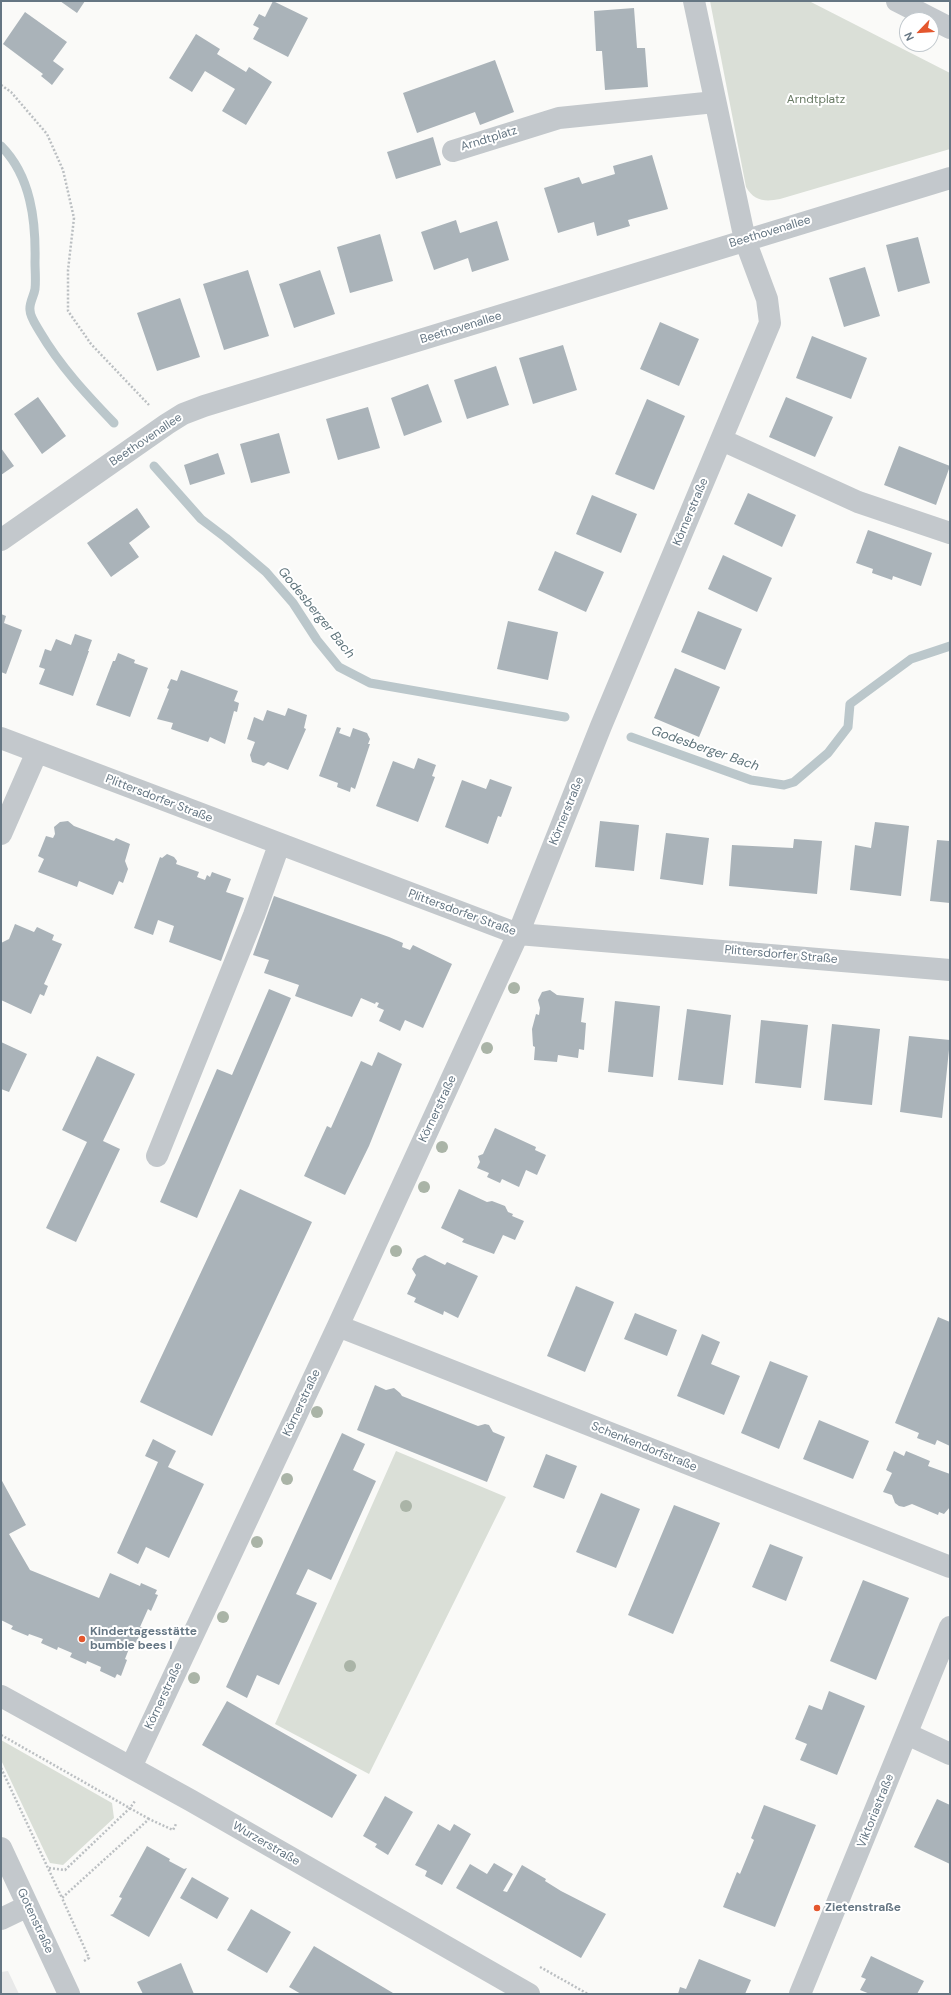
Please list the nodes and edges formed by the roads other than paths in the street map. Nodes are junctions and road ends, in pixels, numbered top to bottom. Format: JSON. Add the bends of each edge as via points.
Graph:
{"nodes":[{"id":1,"x":694,"y":1,"type":"edge"},
{"id":2,"x":897,"y":1,"type":"edge"},
{"id":3,"x":950,"y":28,"type":"edge"},
{"id":4,"x":715,"y":102,"type":"junction"},
{"id":5,"x":453,"y":151,"type":"dead end"},
{"id":6,"x":950,"y":178,"type":"edge"},
{"id":7,"x":745,"y":240,"type":"junction"},
{"id":8,"x":722,"y":440,"type":"junction"},
{"id":9,"x":950,"y":533,"type":"edge"},
{"id":10,"x":1,"y":540,"type":"edge"},
{"id":11,"x":1,"y":738,"type":"edge"},
{"id":12,"x":37,"y":752,"type":"junction"},
{"id":13,"x":1,"y":834,"type":"edge"},
{"id":14,"x":279,"y":845,"type":"junction"},
{"id":15,"x":518,"y":934,"type":"junction"},
{"id":16,"x":950,"y":970,"type":"edge"},
{"id":17,"x":157,"y":1156,"type":"dead end"},
{"id":18,"x":338,"y":1326,"type":"junction"},
{"id":19,"x":950,"y":1568,"type":"edge"},
{"id":20,"x":950,"y":1627,"type":"edge"},
{"id":21,"x":1,"y":1696,"type":"edge"},
{"id":22,"x":907,"y":1734,"type":"junction"},
{"id":23,"x":950,"y":1754,"type":"edge"},
{"id":24,"x":140,"y":1772,"type":"junction"},
{"id":25,"x":1,"y":1848,"type":"edge"},
{"id":26,"x":28,"y":1906,"type":"junction"},
{"id":27,"x":1,"y":1919,"type":"edge"},
{"id":28,"x":69,"y":1994,"type":"edge"},
{"id":29,"x":529,"y":1994,"type":"edge"},
{"id":30,"x":800,"y":1994,"type":"edge"}],
"edges":[{"from":1,"to":4,"type":"street"},
{"from":2,"to":3,"type":"street"},
{"from":4,"to":5,"type":"street","name":"Arndtplatz","via":[[559,118]]},
{"from":4,"to":7,"type":"street"},
{"from":6,"to":7,"type":"street","name":"Beethovenallee"},
{"from":7,"to":8,"type":"street","name":"Körnerstraße","via":[[767,299],[770,323]]},
{"from":7,"to":10,"type":"street","name":"Beethovenallee","via":[[183,414]]},
{"from":8,"to":9,"type":"street","via":[[858,502]]},
{"from":8,"to":15,"type":"street","name":"Körnerstraße","via":[[601,726]]},
{"from":11,"to":12,"type":"street","name":"Plittersdorfer Straße"},
{"from":12,"to":13,"type":"street"},
{"from":12,"to":14,"type":"street","name":"Plittersdorfer Straße"},
{"from":14,"to":15,"type":"street","name":"Plittersdorfer Straße"},
{"from":14,"to":17,"type":"street","via":[[254,915]]},
{"from":15,"to":16,"type":"street","name":"Plittersdorfer Straße"},
{"from":15,"to":18,"type":"street","name":"Körnerstraße"},
{"from":18,"to":19,"type":"street","name":"Schenkendorfstraße"},
{"from":18,"to":24,"type":"street","name":"Körnerstraße"},
{"from":20,"to":22,"type":"street","name":"Viktoriastraße"},
{"from":21,"to":24,"type":"street","name":"Wurzerstraße"},
{"from":22,"to":23,"type":"street"},
{"from":22,"to":30,"type":"street","name":"Viktoriastraße"},
{"from":24,"to":29,"type":"street","name":"Wurzerstraße"},
{"from":25,"to":26,"type":"street","name":"Gotenstraße"},
{"from":26,"to":27,"type":"street"},
{"from":26,"to":28,"type":"street","name":"Gotenstraße"}]}
